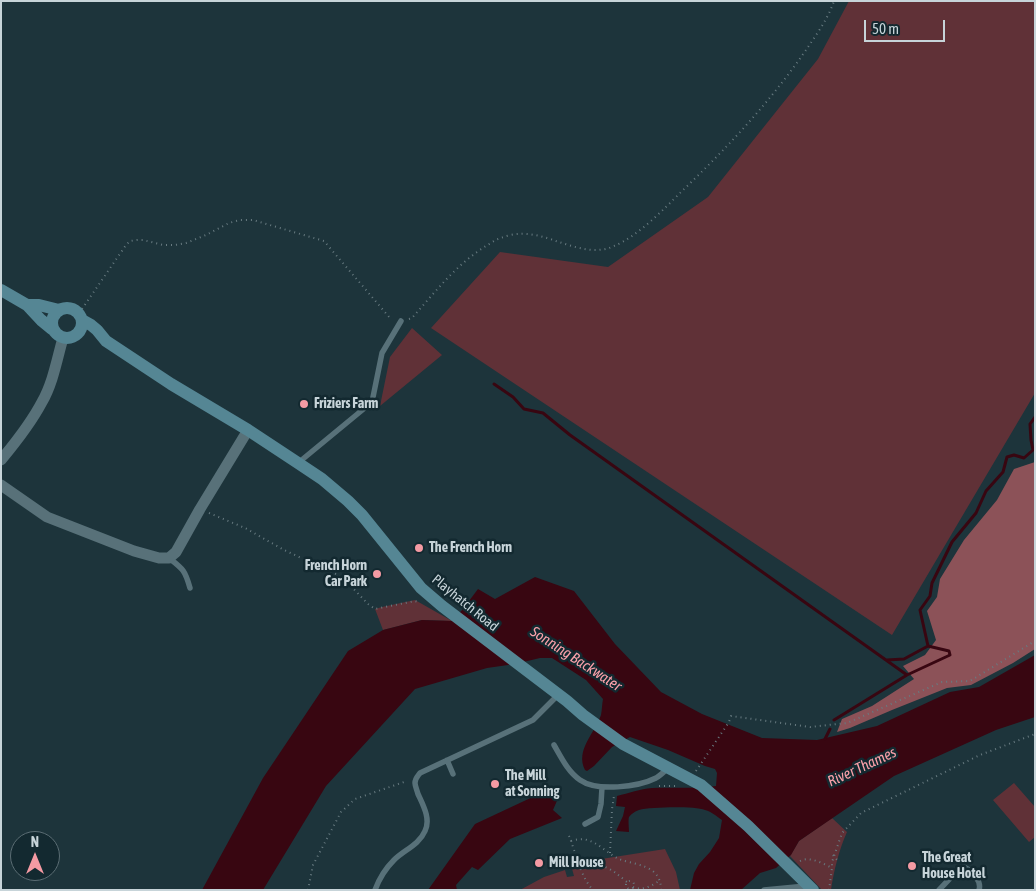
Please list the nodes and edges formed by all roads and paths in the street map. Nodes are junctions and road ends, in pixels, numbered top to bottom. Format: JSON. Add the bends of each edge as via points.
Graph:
{"nodes":[{"id":1,"x":834,"y":1,"type":"edge"},
{"id":2,"x":1,"y":290,"type":"edge"},
{"id":3,"x":27,"y":305,"type":"junction"},
{"id":4,"x":59,"y":310,"type":"junction"},
{"id":5,"x":80,"y":317,"type":"junction"},
{"id":6,"x":401,"y":321,"type":"junction"},
{"id":7,"x":52,"y":328,"type":"junction"},
{"id":8,"x":69,"y":337,"type":"junction"},
{"id":9,"x":106,"y":341,"type":"junction"},
{"id":10,"x":248,"y":430,"type":"junction"},
{"id":11,"x":1,"y":460,"type":"edge"},
{"id":12,"x":298,"y":463,"type":"junction"},
{"id":13,"x":1,"y":486,"type":"edge"},
{"id":14,"x":200,"y":509,"type":"junction"},
{"id":15,"x":169,"y":558,"type":"junction"},
{"id":16,"x":190,"y":588,"type":"dead end"},
{"id":17,"x":423,"y":603,"type":"dead end"},
{"id":18,"x":1035,"y":641,"type":"edge"},
{"id":19,"x":562,"y":698,"type":"junction"},
{"id":20,"x":1035,"y":734,"type":"edge"},
{"id":21,"x":554,"y":745,"type":"dead end"},
{"id":22,"x":448,"y":760,"type":"junction"},
{"id":23,"x":668,"y":768,"type":"junction"},
{"id":24,"x":696,"y":770,"type":"dead end"},
{"id":25,"x":453,"y":774,"type":"dead end"},
{"id":26,"x":416,"y":777,"type":"junction"},
{"id":27,"x":602,"y":787,"type":"junction"},
{"id":28,"x":613,"y":797,"type":"dead end"},
{"id":29,"x":585,"y":824,"type":"dead end"},
{"id":30,"x":569,"y":836,"type":"dead end"},
{"id":31,"x":571,"y":841,"type":"junction"},
{"id":32,"x":610,"y":853,"type":"junction"},
{"id":33,"x":834,"y":855,"type":"junction"},
{"id":34,"x":799,"y":861,"type":"dead end"},
{"id":35,"x":838,"y":861,"type":"dead end"},
{"id":36,"x":581,"y":867,"type":"junction"},
{"id":37,"x":832,"y":868,"type":"junction"},
{"id":38,"x":659,"y":880,"type":"junction"},
{"id":39,"x":627,"y":882,"type":"junction"},
{"id":40,"x":808,"y":885,"type":"edge"},
{"id":41,"x":633,"y":887,"type":"junction"},
{"id":42,"x":627,"y":889,"type":"edge"},
{"id":43,"x":308,"y":890,"type":"edge"},
{"id":44,"x":375,"y":890,"type":"edge"},
{"id":45,"x":593,"y":890,"type":"edge"},
{"id":46,"x":661,"y":890,"type":"edge"},
{"id":47,"x":764,"y":890,"type":"edge"},
{"id":48,"x":829,"y":890,"type":"edge"},
{"id":49,"x":939,"y":890,"type":"edge"},
{"id":50,"x":978,"y":890,"type":"edge"}],
"edges":[{"from":1,"to":6,"type":"path","via":[[819,30],[770,99],[660,213],[629,238],[598,250],[586,250],[542,236],[520,234],[500,238],[467,260],[412,318]]},
{"from":2,"to":3,"type":"main road"},
{"from":3,"to":4,"type":"main road"},
{"from":3,"to":7,"type":"main road"},
{"from":4,"to":5,"type":"main road","via":[[70,308]]},
{"from":4,"to":7,"type":"main road","via":[[52,320]]},
{"from":5,"to":6,"type":"path","via":[[130,241],[143,240],[163,245],[186,243],[228,223],[253,220],[324,241],[390,318]]},
{"from":5,"to":8,"type":"main road","via":[[81,329]]},
{"from":5,"to":9,"type":"main road","name":"Playhatch Road","via":[[98,330]]},
{"from":6,"to":12,"type":"lane","via":[[382,353],[372,402]]},
{"from":7,"to":8,"type":"main road","via":[[54,333]]},
{"from":8,"to":9,"type":"main road","name":"Playhatch Road"},
{"from":8,"to":11,"type":"street","via":[[42,402]]},
{"from":9,"to":10,"type":"main road","name":"Playhatch Road"},
{"from":10,"to":12,"type":"main road","name":"Playhatch Road"},
{"from":10,"to":14,"type":"street"},
{"from":12,"to":19,"type":"main road","name":"Playhatch Road","via":[[348,501],[421,588]]},
{"from":13,"to":15,"type":"street","via":[[47,517],[134,551]]},
{"from":14,"to":15,"type":"street","via":[[176,552]]},
{"from":14,"to":17,"type":"path","via":[[336,574],[376,609],[415,601]]},
{"from":15,"to":16,"type":"lane","via":[[182,569]]},
{"from":18,"to":24,"type":"path","via":[[970,681],[942,682],[847,724],[810,727],[731,716]]},
{"from":19,"to":22,"type":"lane","via":[[533,720]]},
{"from":19,"to":23,"type":"main road","name":"Playhatch Road","via":[[623,744]]},
{"from":20,"to":33,"type":"path","via":[[980,755],[862,813],[842,834]]},
{"from":21,"to":27,"type":"lane","via":[[574,776],[592,786]]},
{"from":22,"to":25,"type":"lane"},
{"from":22,"to":26,"type":"lane"},
{"from":23,"to":27,"type":"lane","via":[[663,774],[645,782]]},
{"from":23,"to":40,"type":"main road","name":"Playhatch Road","via":[[701,785]]},
{"from":26,"to":43,"type":"path","via":[[355,799],[342,812],[313,866]]},
{"from":26,"to":44,"type":"lane","via":[[414,784],[427,815],[426,830],[409,850],[395,859]]},
{"from":27,"to":29,"type":"lane","via":[[598,817]]},
{"from":28,"to":32,"type":"path"},
{"from":30,"to":31,"type":"path"},
{"from":31,"to":32,"type":"path","via":[[578,838],[590,840]]},
{"from":31,"to":36,"type":"path"},
{"from":32,"to":38,"type":"path","via":[[646,867]]},
{"from":33,"to":35,"type":"path"},
{"from":33,"to":37,"type":"path"},
{"from":34,"to":37,"type":"path","via":[[818,861]]},
{"from":36,"to":39,"type":"path","via":[[603,866]]},
{"from":36,"to":45,"type":"path"},
{"from":37,"to":48,"type":"path"},
{"from":38,"to":41,"type":"path","via":[[645,888]]},
{"from":38,"to":46,"type":"path"},
{"from":39,"to":41,"type":"path","via":[[632,882]]},
{"from":39,"to":42,"type":"path"},
{"from":40,"to":47,"type":"lane"},
{"from":41,"to":42,"type":"path"},
{"from":49,"to":50,"type":"lane","via":[[964,868],[968,868],[979,881]]}]}
